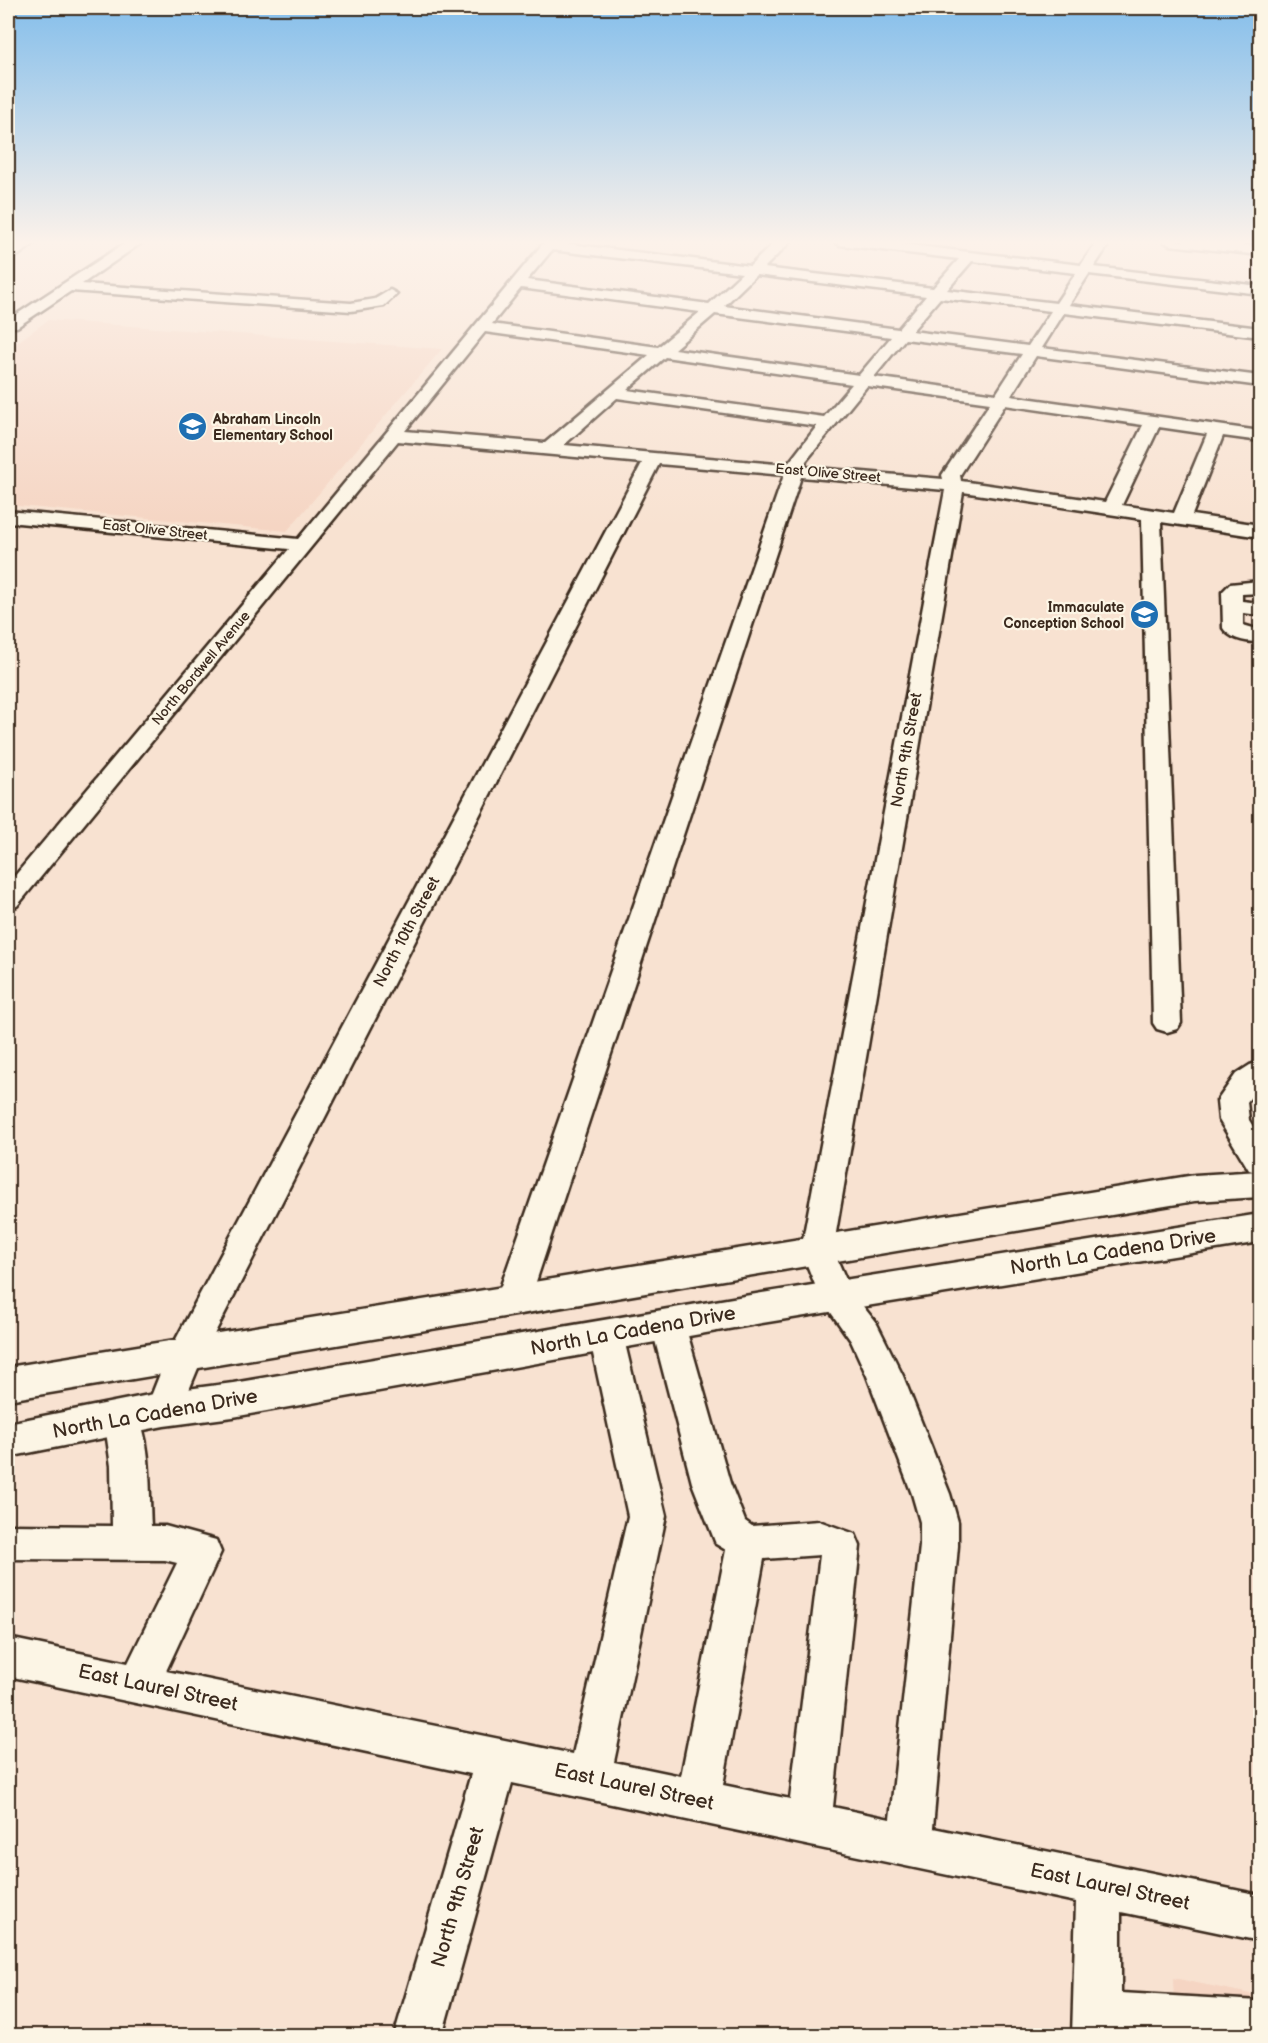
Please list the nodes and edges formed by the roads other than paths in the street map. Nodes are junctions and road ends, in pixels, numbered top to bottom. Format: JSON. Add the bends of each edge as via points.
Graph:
{"nodes":[{"id":1,"x":472,"y":336,"type":"edge"},
{"id":2,"x":548,"y":336,"type":"edge"},
{"id":3,"x":679,"y":336,"type":"edge"},
{"id":4,"x":899,"y":336,"type":"edge"},
{"id":5,"x":918,"y":336,"type":"edge"},
{"id":6,"x":1041,"y":336,"type":"edge"},
{"id":7,"x":661,"y":352,"type":"junction"},
{"id":8,"x":1031,"y":352,"type":"junction"},
{"id":9,"x":863,"y":381,"type":"junction"},
{"id":10,"x":1260,"y":381,"type":"edge"},
{"id":11,"x":613,"y":393,"type":"junction"},
{"id":12,"x":1000,"y":400,"type":"junction"},
{"id":13,"x":1153,"y":421,"type":"junction"},
{"id":14,"x":829,"y":423,"type":"junction"},
{"id":15,"x":1217,"y":430,"type":"junction"},
{"id":16,"x":392,"y":435,"type":"junction"},
{"id":17,"x":1260,"y":436,"type":"edge"},
{"id":18,"x":550,"y":448,"type":"junction"},
{"id":19,"x":654,"y":457,"type":"junction"},
{"id":20,"x":796,"y":471,"type":"junction"},
{"id":21,"x":952,"y":485,"type":"junction"},
{"id":22,"x":1111,"y":509,"type":"junction"},
{"id":23,"x":1151,"y":515,"type":"junction"},
{"id":24,"x":1181,"y":519,"type":"junction"},
{"id":25,"x":11,"y":524,"type":"edge"},
{"id":26,"x":1260,"y":531,"type":"edge"},
{"id":27,"x":303,"y":545,"type":"junction"},
{"id":28,"x":1260,"y":587,"type":"edge"},
{"id":29,"x":1233,"y":606,"type":"junction"},
{"id":30,"x":1260,"y":609,"type":"edge"},
{"id":31,"x":1260,"y":636,"type":"edge"},
{"id":32,"x":17,"y":876,"type":"edge"},
{"id":33,"x":8,"y":900,"type":"edge"},
{"id":34,"x":1167,"y":1023,"type":"dead end"},
{"id":35,"x":1260,"y":1072,"type":"edge"},
{"id":36,"x":1260,"y":1162,"type":"edge"},
{"id":37,"x":1260,"y":1172,"type":"edge"},
{"id":38,"x":1260,"y":1184,"type":"edge"},
{"id":39,"x":1195,"y":1188,"type":"junction"},
{"id":40,"x":1260,"y":1228,"type":"edge"},
{"id":41,"x":817,"y":1250,"type":"junction"},
{"id":42,"x":837,"y":1297,"type":"junction"},
{"id":43,"x":513,"y":1300,"type":"junction"},
{"id":44,"x":668,"y":1325,"type":"junction"},
{"id":45,"x":606,"y":1335,"type":"junction"},
{"id":46,"x":185,"y":1356,"type":"junction"},
{"id":47,"x":8,"y":1384,"type":"edge"},
{"id":48,"x":164,"y":1409,"type":"junction"},
{"id":49,"x":122,"y":1418,"type":"junction"},
{"id":50,"x":8,"y":1440,"type":"edge"},
{"id":51,"x":8,"y":1542,"type":"edge"},
{"id":52,"x":132,"y":1543,"type":"junction"},
{"id":53,"x":747,"y":1544,"type":"junction"},
{"id":54,"x":8,"y":1657,"type":"edge"},
{"id":55,"x":139,"y":1684,"type":"junction"},
{"id":56,"x":497,"y":1759,"type":"junction"},
{"id":57,"x":589,"y":1778,"type":"junction"},
{"id":58,"x":698,"y":1801,"type":"junction"},
{"id":59,"x":809,"y":1824,"type":"junction"},
{"id":60,"x":909,"y":1845,"type":"junction"},
{"id":61,"x":1099,"y":1885,"type":"junction"},
{"id":62,"x":1260,"y":1918,"type":"edge"},
{"id":63,"x":1096,"y":2025,"type":"edge"},
{"id":64,"x":1260,"y":2025,"type":"edge"},
{"id":65,"x":418,"y":2036,"type":"edge"}],
"edges":[{"from":1,"to":16,"type":"street","name":"North Bordwell Avenue"},
{"from":2,"to":7,"type":"street"},
{"from":3,"to":7,"type":"street"},
{"from":4,"to":9,"type":"street"},
{"from":5,"to":8,"type":"street"},
{"from":6,"to":8,"type":"street","name":"North 9th Street"},
{"from":7,"to":9,"type":"street"},
{"from":7,"to":11,"type":"street"},
{"from":8,"to":10,"type":"street"},
{"from":8,"to":12,"type":"street","name":"North 9th Street"},
{"from":9,"to":12,"type":"street"},
{"from":9,"to":14,"type":"street"},
{"from":11,"to":14,"type":"street"},
{"from":11,"to":18,"type":"street"},
{"from":12,"to":13,"type":"street"},
{"from":12,"to":21,"type":"street","name":"North 9th Street","via":[[951,475]]},
{"from":13,"to":15,"type":"street"},
{"from":13,"to":22,"type":"street"},
{"from":14,"to":20,"type":"street","via":[[798,460]]},
{"from":15,"to":17,"type":"street"},
{"from":15,"to":24,"type":"street"},
{"from":16,"to":18,"type":"street","name":"East Olive Street"},
{"from":16,"to":27,"type":"street","name":"North Bordwell Avenue"},
{"from":18,"to":19,"type":"street","name":"East Olive Street"},
{"from":19,"to":20,"type":"street","name":"East Olive Street"},
{"from":19,"to":46,"type":"street","name":"North 10th Street"},
{"from":20,"to":21,"type":"street","name":"East Olive Street"},
{"from":20,"to":43,"type":"street"},
{"from":21,"to":22,"type":"street","name":"East Olive Street"},
{"from":21,"to":41,"type":"street","name":"North 9th Street","via":[[954,492]]},
{"from":22,"to":23,"type":"street","name":"East Olive Street"},
{"from":23,"to":24,"type":"street","name":"East Olive Street"},
{"from":23,"to":34,"type":"street"},
{"from":24,"to":26,"type":"street","name":"East Olive Street"},
{"from":25,"to":27,"type":"street","name":"East Olive Street","via":[[31,518]]},
{"from":27,"to":32,"type":"street","name":"North Bordwell Avenue"},
{"from":28,"to":29,"type":"street","via":[[1234,589]]},
{"from":29,"to":30,"type":"street"},
{"from":29,"to":31,"type":"street","via":[[1233,628]]},
{"from":32,"to":33,"type":"street","name":"North Bordwell Avenue"},
{"from":35,"to":36,"type":"street","via":[[1246,1081],[1232,1101],[1234,1120]]},
{"from":37,"to":39,"type":"main road"},
{"from":38,"to":39,"type":"main road"},
{"from":39,"to":41,"type":"main road"},
{"from":40,"to":42,"type":"main road","name":"North La Cadena Drive"},
{"from":41,"to":42,"type":"street"},
{"from":41,"to":43,"type":"main road"},
{"from":42,"to":44,"type":"main road","name":"North La Cadena Drive"},
{"from":42,"to":60,"type":"street","via":[[865,1334],[885,1376],[939,1522]]},
{"from":43,"to":46,"type":"main road"},
{"from":44,"to":45,"type":"main road","name":"North La Cadena Drive"},
{"from":44,"to":53,"type":"street","via":[[711,1483],[730,1532]]},
{"from":45,"to":48,"type":"main road","name":"North La Cadena Drive"},
{"from":45,"to":57,"type":"street","via":[[647,1516]]},
{"from":46,"to":47,"type":"main road"},
{"from":46,"to":48,"type":"street","name":"North 10th Street"},
{"from":48,"to":49,"type":"main road","name":"North La Cadena Drive"},
{"from":49,"to":50,"type":"main road","name":"North La Cadena Drive"},
{"from":49,"to":52,"type":"street","via":[[130,1466]]},
{"from":51,"to":52,"type":"street"},
{"from":52,"to":55,"type":"street","via":[[165,1543],[202,1552]]},
{"from":53,"to":58,"type":"street"},
{"from":53,"to":59,"type":"street","via":[[819,1538],[841,1546]]},
{"from":54,"to":55,"type":"street","name":"East Laurel Street"},
{"from":55,"to":56,"type":"street","name":"East Laurel Street"},
{"from":56,"to":57,"type":"street","name":"East Laurel Street"},
{"from":56,"to":65,"type":"street","name":"North 9th Street"},
{"from":57,"to":58,"type":"street","name":"East Laurel Street"},
{"from":58,"to":59,"type":"street","name":"East Laurel Street"},
{"from":59,"to":60,"type":"street","name":"East Laurel Street"},
{"from":60,"to":61,"type":"street","name":"East Laurel Street"},
{"from":61,"to":62,"type":"street","name":"East Laurel Street"},
{"from":61,"to":63,"type":"street"},
{"from":63,"to":64,"type":"street"}]}
